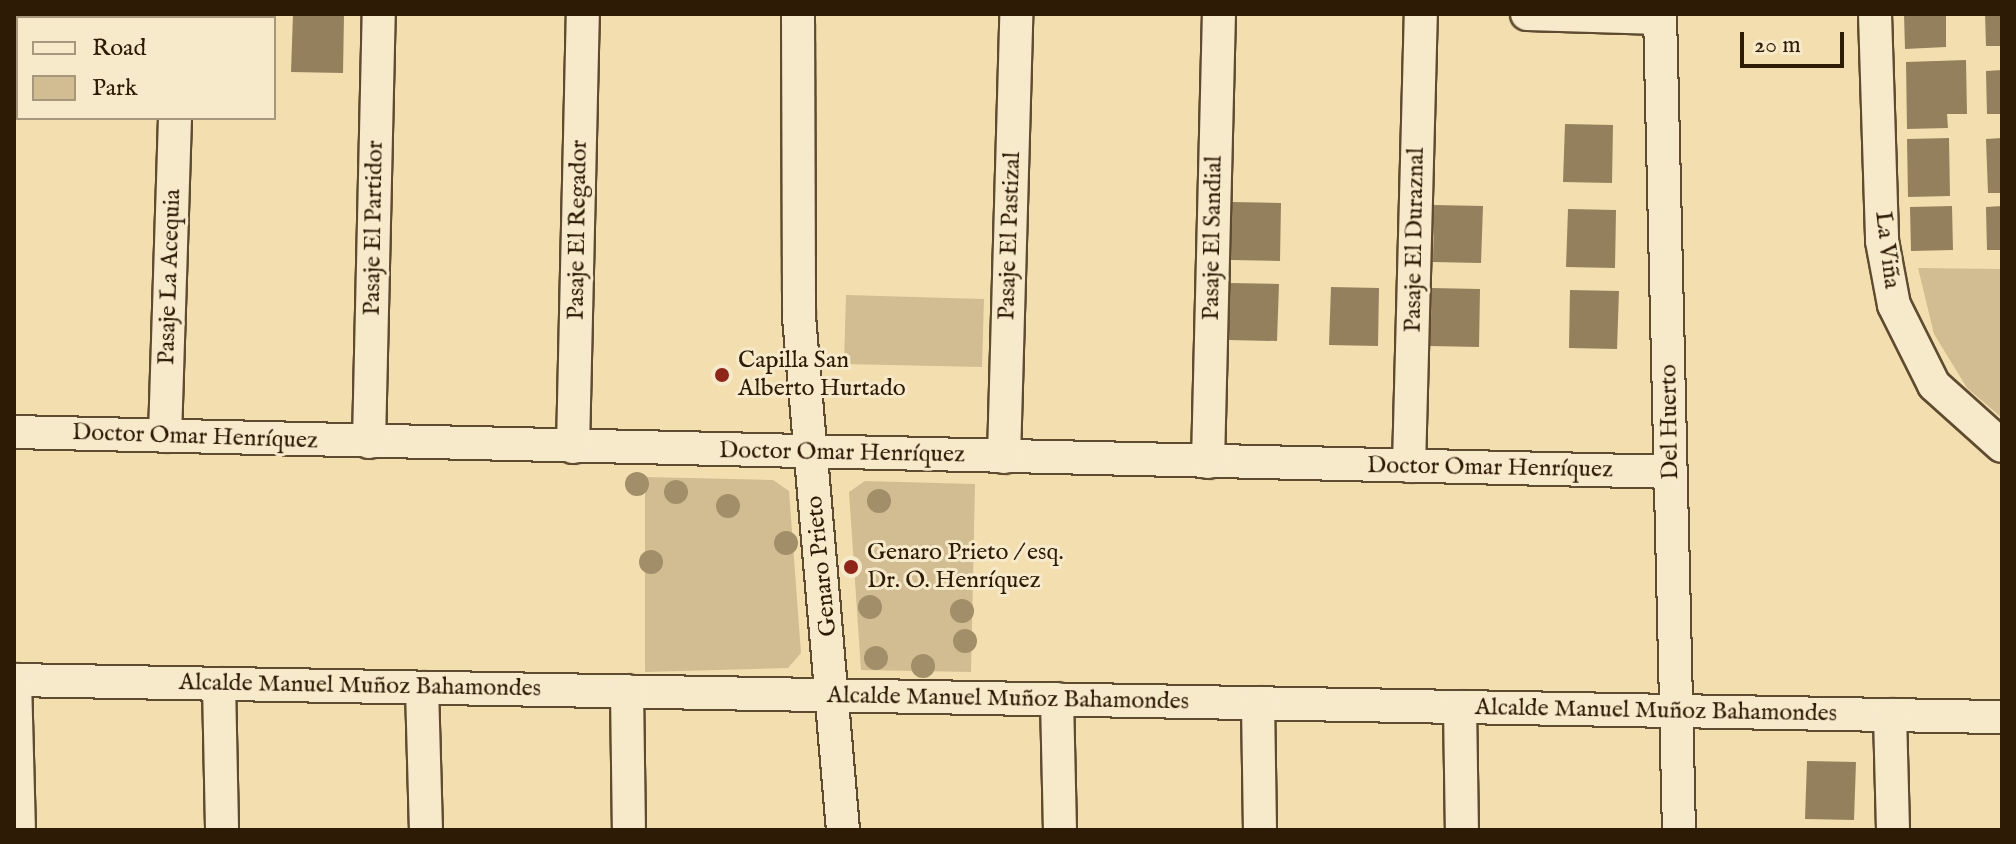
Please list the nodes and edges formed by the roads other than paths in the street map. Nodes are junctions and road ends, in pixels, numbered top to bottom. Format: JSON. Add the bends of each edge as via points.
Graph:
{"nodes":[{"id":1,"x":379,"y":14,"type":"edge"},
{"id":2,"x":583,"y":14,"type":"edge"},
{"id":3,"x":798,"y":14,"type":"edge"},
{"id":4,"x":1016,"y":14,"type":"edge"},
{"id":5,"x":1219,"y":14,"type":"edge"},
{"id":6,"x":1421,"y":14,"type":"edge"},
{"id":7,"x":1527,"y":14,"type":"edge"},
{"id":8,"x":1875,"y":14,"type":"edge"},
{"id":9,"x":1660,"y":16,"type":"edge"},
{"id":10,"x":175,"y":120,"type":"edge"},
{"id":11,"x":14,"y":432,"type":"edge"},
{"id":12,"x":165,"y":436,"type":"junction"},
{"id":13,"x":369,"y":442,"type":"junction"},
{"id":14,"x":2002,"y":446,"type":"edge"},
{"id":15,"x":573,"y":447,"type":"junction"},
{"id":16,"x":811,"y":452,"type":"junction"},
{"id":17,"x":1004,"y":457,"type":"junction"},
{"id":18,"x":1208,"y":462,"type":"junction"},
{"id":19,"x":1409,"y":466,"type":"junction"},
{"id":20,"x":1671,"y":472,"type":"junction"},
{"id":21,"x":14,"y":680,"type":"edge"},
{"id":22,"x":219,"y":684,"type":"junction"},
{"id":23,"x":422,"y":688,"type":"junction"},
{"id":24,"x":627,"y":691,"type":"junction"},
{"id":25,"x":835,"y":695,"type":"junction"},
{"id":26,"x":1057,"y":699,"type":"junction"},
{"id":27,"x":1258,"y":703,"type":"junction"},
{"id":28,"x":1460,"y":707,"type":"junction"},
{"id":29,"x":1676,"y":711,"type":"junction"},
{"id":30,"x":1890,"y":715,"type":"junction"},
{"id":31,"x":2002,"y":717,"type":"edge"},
{"id":32,"x":19,"y":830,"type":"edge"},
{"id":33,"x":222,"y":830,"type":"edge"},
{"id":34,"x":426,"y":830,"type":"edge"},
{"id":35,"x":629,"y":830,"type":"edge"},
{"id":36,"x":843,"y":830,"type":"edge"},
{"id":37,"x":1060,"y":830,"type":"edge"},
{"id":38,"x":1260,"y":830,"type":"edge"},
{"id":39,"x":1462,"y":830,"type":"edge"},
{"id":40,"x":1679,"y":830,"type":"edge"},
{"id":41,"x":1893,"y":830,"type":"edge"}],
"edges":[{"from":1,"to":13,"type":"street","name":"Pasaje El Partidor"},
{"from":2,"to":15,"type":"street","name":"Pasaje El Regador"},
{"from":3,"to":16,"type":"street","name":"Genaro Prieto","via":[[795,230]]},
{"from":4,"to":17,"type":"street","name":"Pasaje El Pastizal"},
{"from":5,"to":18,"type":"street","name":"Pasaje El Sandial"},
{"from":6,"to":19,"type":"street","name":"Pasaje El Duraznal"},
{"from":7,"to":9,"type":"street"},
{"from":8,"to":14,"type":"street","name":"La Viña","via":[[1882,241],[1894,305],[1934,385]]},
{"from":9,"to":20,"type":"street","name":"Del Huerto"},
{"from":10,"to":12,"type":"street","name":"Pasaje La Acequia"},
{"from":11,"to":12,"type":"street","name":"Doctor Omar Henríquez"},
{"from":12,"to":13,"type":"street","name":"Doctor Omar Henríquez"},
{"from":13,"to":15,"type":"street","name":"Doctor Omar Henríquez"},
{"from":15,"to":16,"type":"street","name":"Doctor Omar Henríquez"},
{"from":16,"to":17,"type":"street","name":"Doctor Omar Henríquez"},
{"from":16,"to":25,"type":"street","name":"Genaro Prieto"},
{"from":17,"to":18,"type":"street","name":"Doctor Omar Henríquez"},
{"from":18,"to":19,"type":"street","name":"Doctor Omar Henríquez"},
{"from":19,"to":20,"type":"street","name":"Doctor Omar Henríquez"},
{"from":20,"to":29,"type":"street","name":"Del Huerto"},
{"from":21,"to":22,"type":"street","name":"Alcalde Manuel Muñoz Bahamondes"},
{"from":21,"to":32,"type":"street"},
{"from":22,"to":23,"type":"street","name":"Alcalde Manuel Muñoz Bahamondes"},
{"from":22,"to":33,"type":"street"},
{"from":23,"to":24,"type":"street","name":"Alcalde Manuel Muñoz Bahamondes"},
{"from":23,"to":34,"type":"street"},
{"from":24,"to":25,"type":"street","name":"Alcalde Manuel Muñoz Bahamondes"},
{"from":24,"to":35,"type":"street"},
{"from":25,"to":26,"type":"street","name":"Alcalde Manuel Muñoz Bahamondes"},
{"from":25,"to":36,"type":"street","name":"Genaro Prieto"},
{"from":26,"to":27,"type":"street","name":"Alcalde Manuel Muñoz Bahamondes"},
{"from":26,"to":37,"type":"street"},
{"from":27,"to":28,"type":"street","name":"Alcalde Manuel Muñoz Bahamondes"},
{"from":27,"to":38,"type":"street"},
{"from":28,"to":29,"type":"street","name":"Alcalde Manuel Muñoz Bahamondes"},
{"from":28,"to":39,"type":"street"},
{"from":29,"to":30,"type":"street","name":"Alcalde Manuel Muñoz Bahamondes"},
{"from":29,"to":40,"type":"street","name":"Del Huerto"},
{"from":30,"to":31,"type":"street","name":"Alcalde Manuel Muñoz Bahamondes"},
{"from":30,"to":41,"type":"street"}]}
